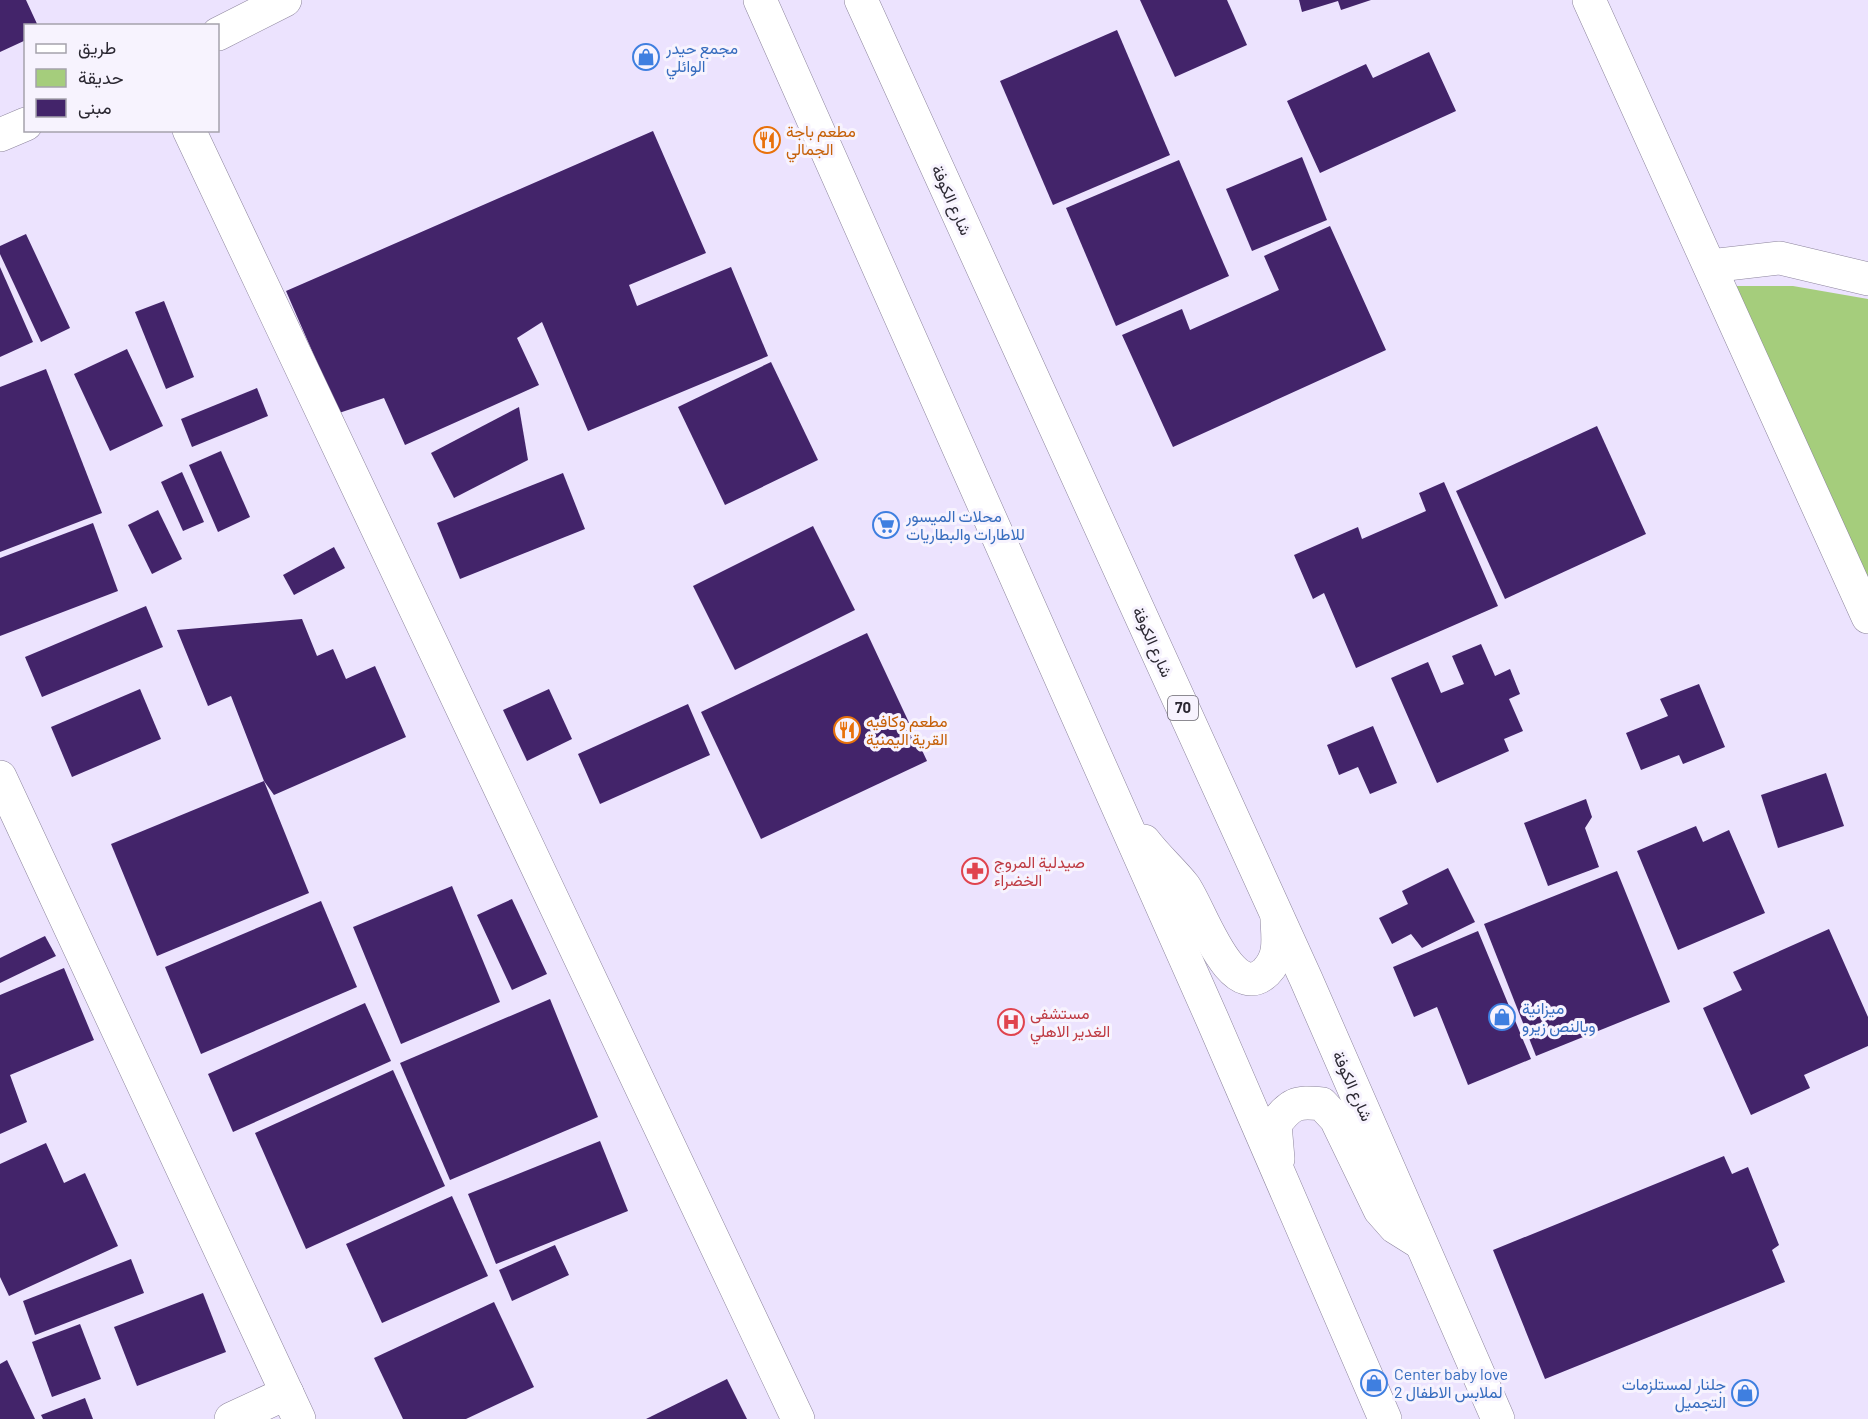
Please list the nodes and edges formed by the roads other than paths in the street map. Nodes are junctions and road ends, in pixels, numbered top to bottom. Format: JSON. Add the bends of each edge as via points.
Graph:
{"nodes":[{"id":1,"x":285,"y":0,"type":"edge"},
{"id":2,"x":760,"y":0,"type":"edge"},
{"id":3,"x":861,"y":0,"type":"edge"},
{"id":4,"x":1589,"y":0,"type":"edge"},
{"id":5,"x":219,"y":33,"type":"edge"},
{"id":6,"x":24,"y":125,"type":"edge"},
{"id":7,"x":190,"y":132,"type":"edge"},
{"id":8,"x":0,"y":135,"type":"edge"},
{"id":9,"x":1710,"y":266,"type":"junction"},
{"id":10,"x":1868,"y":279,"type":"edge"},
{"id":11,"x":1868,"y":617,"type":"edge"},
{"id":12,"x":0,"y":777,"type":"edge"},
{"id":13,"x":1119,"y":809,"type":"junction"},
{"id":14,"x":1276,"y":911,"type":"junction"},
{"id":15,"x":1280,"y":1176,"type":"junction"},
{"id":16,"x":1423,"y":1245,"type":"junction"},
{"id":17,"x":293,"y":1406,"type":"edge"},
{"id":18,"x":231,"y":1419,"type":"edge"},
{"id":19,"x":798,"y":1419,"type":"edge"},
{"id":20,"x":1385,"y":1419,"type":"edge"},
{"id":21,"x":1498,"y":1419,"type":"edge"}],
"edges":[{"from":1,"to":5,"type":"main road"},
{"from":2,"to":13,"type":"main road"},
{"from":3,"to":14,"type":"main road","name":"شارع الكوفة","number":"70"},
{"from":4,"to":9,"type":"main road"},
{"from":6,"to":8,"type":"main road"},
{"from":7,"to":19,"type":"main road"},
{"from":9,"to":10,"type":"main road","via":[[1780,258]]},
{"from":9,"to":11,"type":"main road"},
{"from":12,"to":17,"type":"main road"},
{"from":13,"to":14,"type":"main road","via":[[1185,887],[1227,965],[1241,977],[1264,974],[1274,963],[1279,950]]},
{"from":13,"to":15,"type":"main road"},
{"from":14,"to":16,"type":"main road","name":"شارع الكوفة","number":"70"},
{"from":15,"to":16,"type":"main road","via":[[1275,1124],[1288,1108],[1306,1102],[1322,1104],[1336,1119],[1380,1210],[1395,1227]]},
{"from":15,"to":20,"type":"main road"},
{"from":16,"to":21,"type":"main road","name":"شارع الكوفة","number":"70"},
{"from":17,"to":18,"type":"main road"}]}
